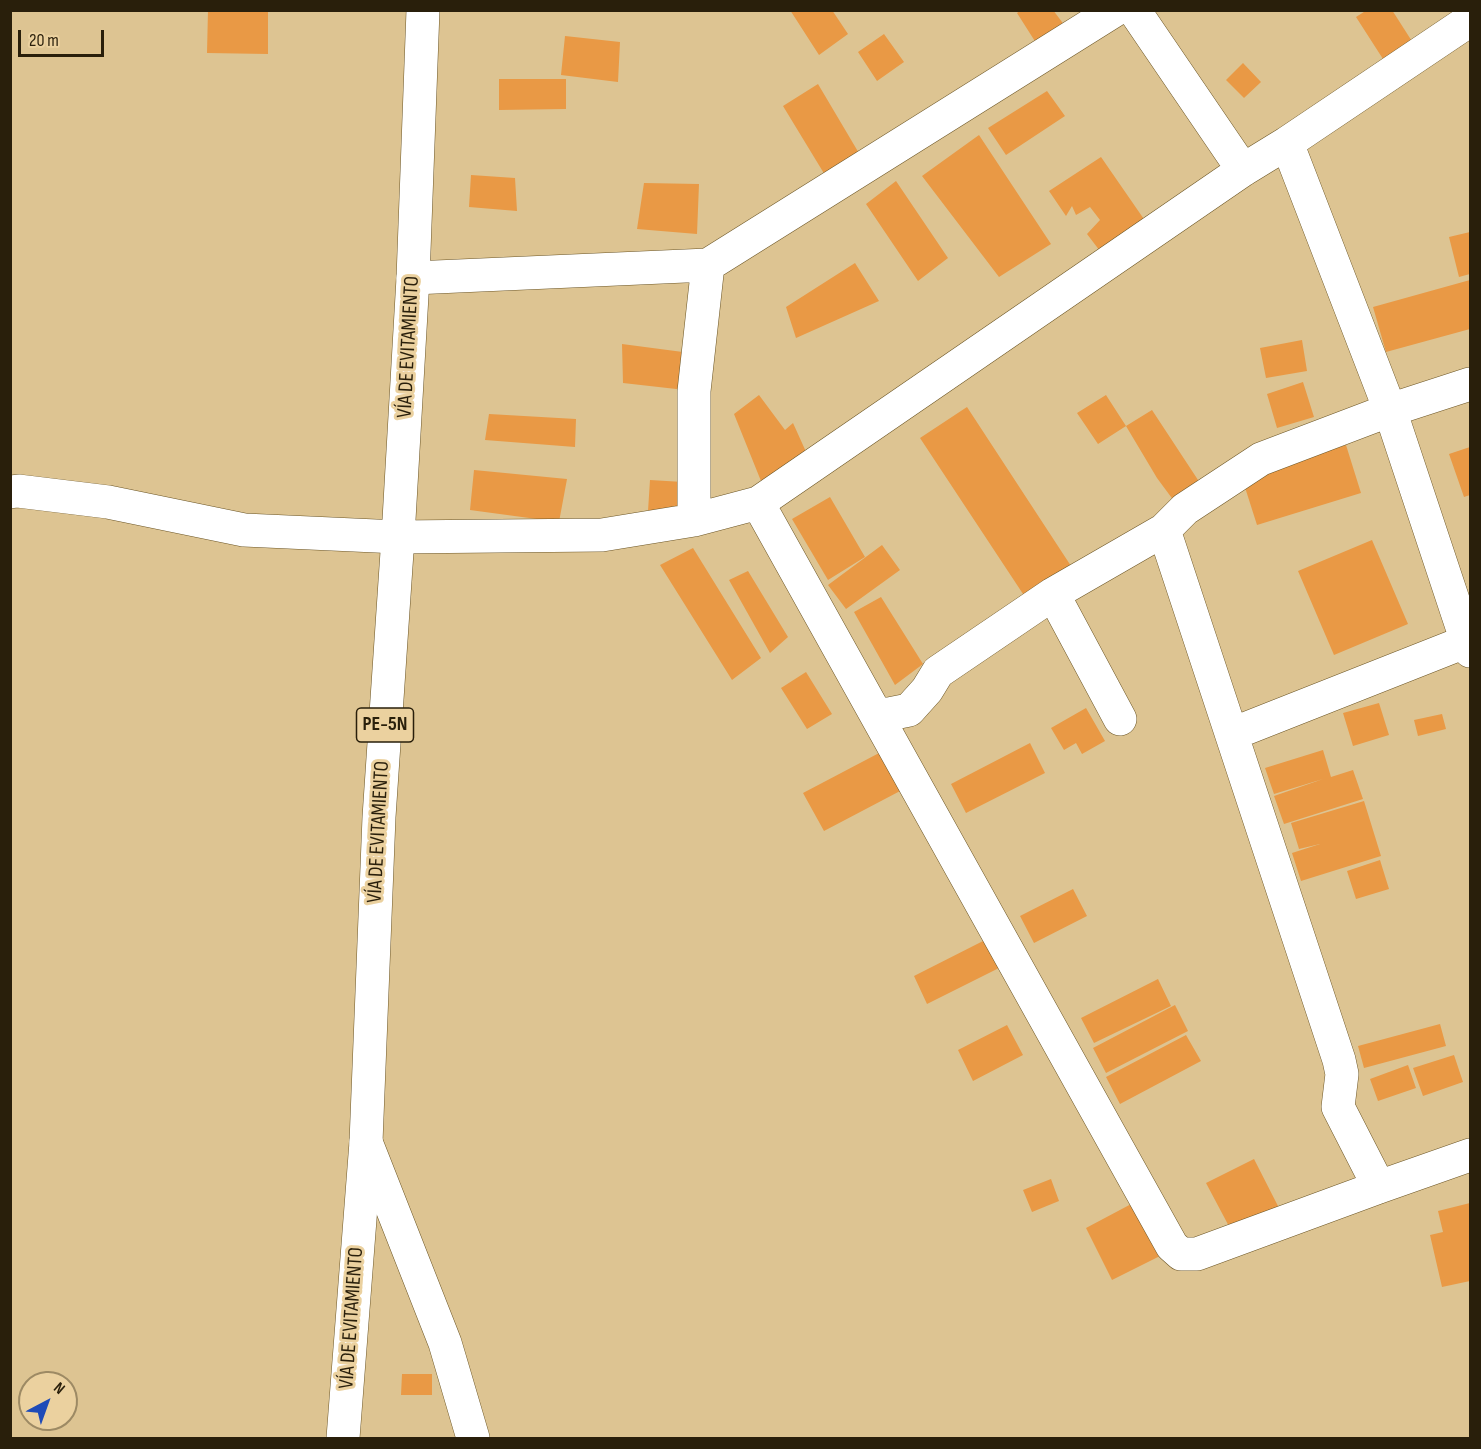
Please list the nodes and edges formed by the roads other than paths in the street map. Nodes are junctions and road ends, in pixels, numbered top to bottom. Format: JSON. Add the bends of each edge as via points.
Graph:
{"nodes":[{"id":1,"x":423,"y":10,"type":"edge"},
{"id":2,"x":1115,"y":10,"type":"edge"},
{"id":3,"x":1134,"y":10,"type":"edge"},
{"id":4,"x":1470,"y":20,"type":"edge"},
{"id":5,"x":1287,"y":143,"type":"junction"},
{"id":6,"x":1243,"y":170,"type":"junction"},
{"id":7,"x":708,"y":265,"type":"junction"},
{"id":8,"x":413,"y":278,"type":"junction"},
{"id":9,"x":1470,"y":384,"type":"edge"},
{"id":10,"x":1390,"y":410,"type":"junction"},
{"id":11,"x":10,"y":492,"type":"edge"},
{"id":12,"x":758,"y":503,"type":"junction"},
{"id":13,"x":694,"y":520,"type":"junction"},
{"id":14,"x":1164,"y":530,"type":"junction"},
{"id":15,"x":398,"y":537,"type":"junction"},
{"id":16,"x":1053,"y":594,"type":"junction"},
{"id":17,"x":1469,"y":644,"type":"edge"},
{"id":18,"x":876,"y":714,"type":"junction"},
{"id":19,"x":1120,"y":719,"type":"dead end"},
{"id":20,"x":1232,"y":734,"type":"junction"},
{"id":21,"x":366,"y":1142,"type":"junction"},
{"id":22,"x":1470,"y":1155,"type":"edge"},
{"id":23,"x":1379,"y":1187,"type":"junction"},
{"id":24,"x":343,"y":1438,"type":"edge"},
{"id":25,"x":472,"y":1438,"type":"edge"}],
"edges":[{"from":1,"to":8,"type":"main road","name":"VÍA DE EVITAMIENTO","number":"PE-5N"},
{"from":2,"to":7,"type":"main road"},
{"from":3,"to":6,"type":"main road"},
{"from":4,"to":5,"type":"main road"},
{"from":5,"to":6,"type":"main road"},
{"from":5,"to":10,"type":"main road"},
{"from":6,"to":12,"type":"main road"},
{"from":7,"to":8,"type":"main road"},
{"from":7,"to":13,"type":"main road","via":[[694,391]]},
{"from":8,"to":15,"type":"main road","name":"VÍA DE EVITAMIENTO","number":"PE-5N"},
{"from":9,"to":10,"type":"main road"},
{"from":10,"to":14,"type":"main road","via":[[1261,459],[1185,509]]},
{"from":10,"to":17,"type":"main road"},
{"from":11,"to":15,"type":"main road","via":[[108,502],[244,530]]},
{"from":12,"to":13,"type":"main road"},
{"from":12,"to":18,"type":"main road"},
{"from":13,"to":15,"type":"main road","via":[[602,535]]},
{"from":14,"to":16,"type":"main road"},
{"from":14,"to":20,"type":"main road"},
{"from":15,"to":21,"type":"main road","name":"VÍA DE EVITAMIENTO","number":"PE-5N","via":[[379,817]]},
{"from":16,"to":18,"type":"main road","via":[[938,672],[909,710]]},
{"from":16,"to":19,"type":"main road"},
{"from":17,"to":20,"type":"main road"},
{"from":18,"to":23,"type":"main road","via":[[1172,1246],[1181,1254],[1197,1254]]},
{"from":20,"to":23,"type":"main road","via":[[1339,1060],[1342,1074],[1338,1107]]},
{"from":21,"to":24,"type":"main road","name":"VÍA DE EVITAMIENTO","number":"PE-5N"},
{"from":21,"to":25,"type":"main road","via":[[445,1343]]},
{"from":22,"to":23,"type":"main road"}]}
